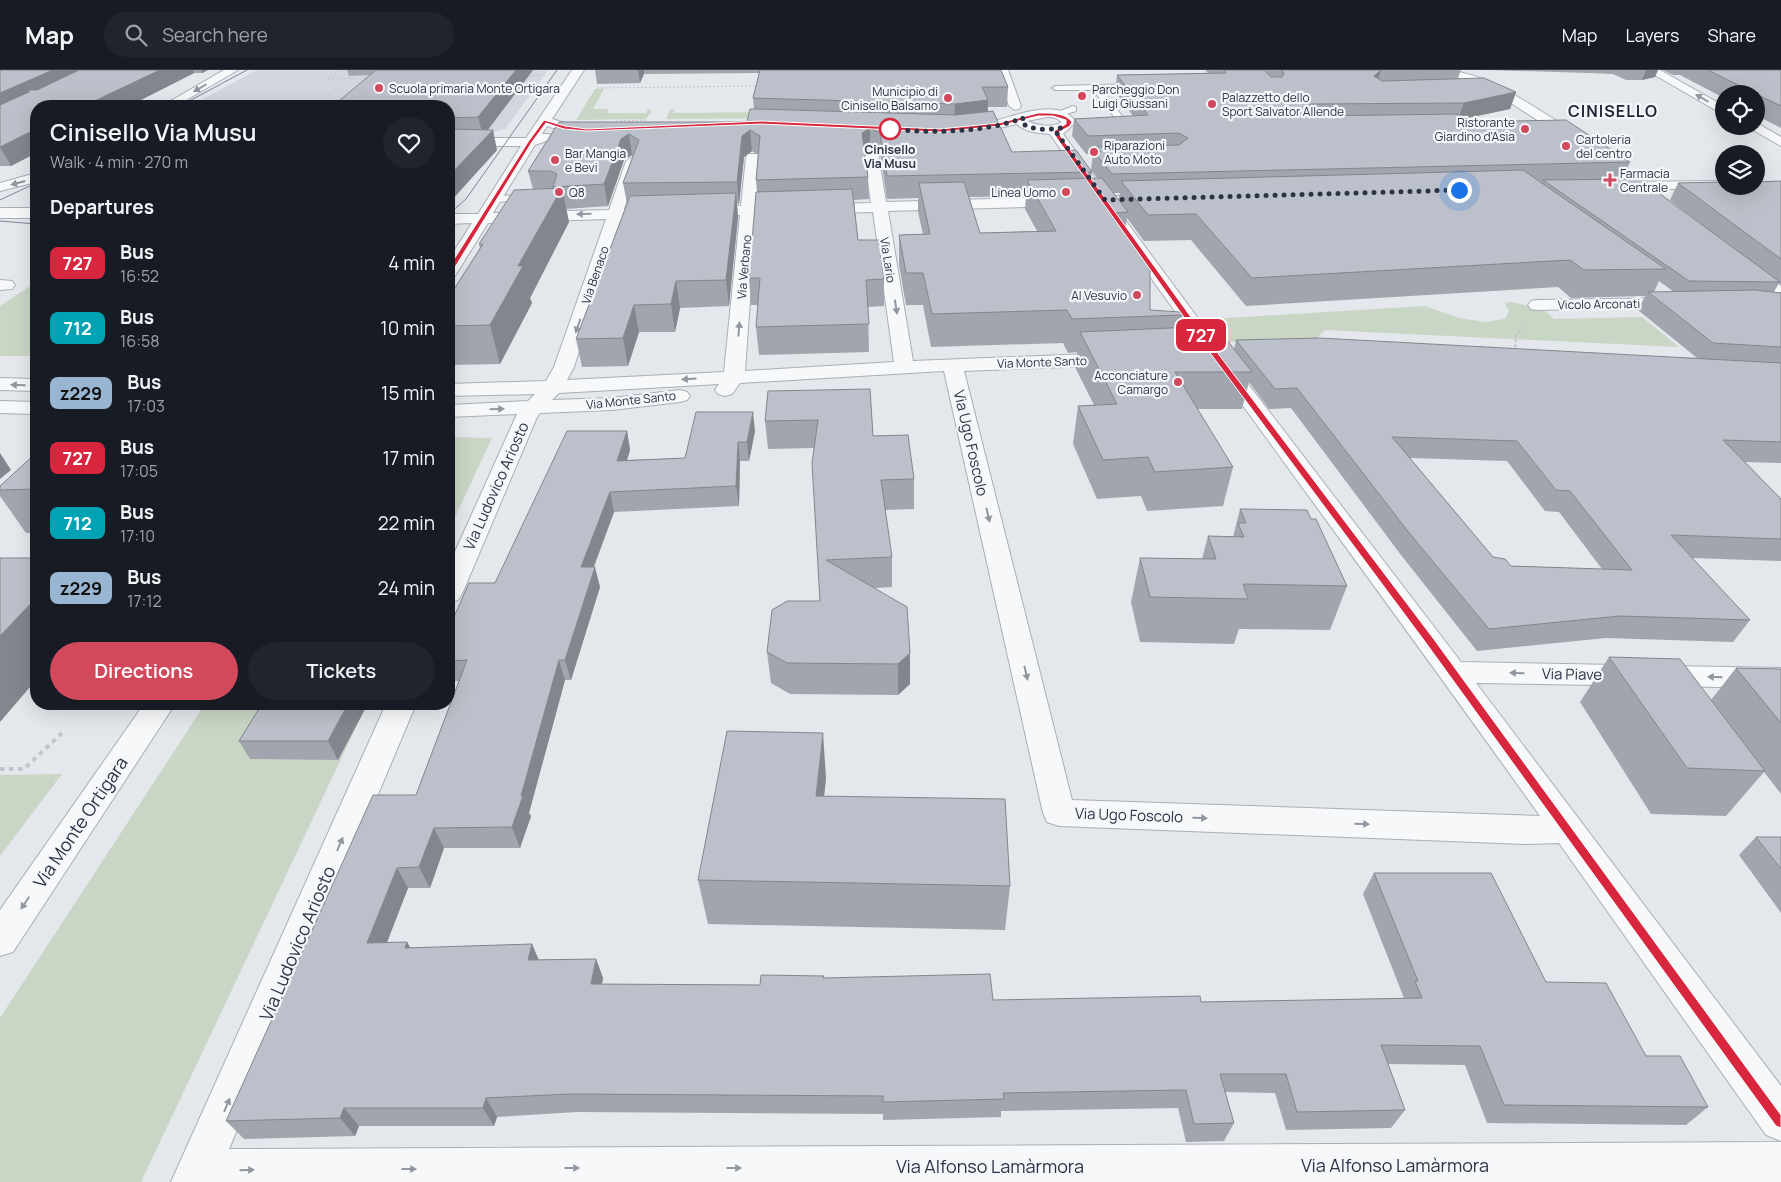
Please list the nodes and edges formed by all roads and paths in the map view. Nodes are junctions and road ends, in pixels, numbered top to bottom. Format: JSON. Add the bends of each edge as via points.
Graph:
{"nodes":[{"id":1,"x":232,"y":70,"type":"edge"},
{"id":2,"x":339,"y":70,"type":"edge"},
{"id":3,"x":578,"y":70,"type":"edge"},
{"id":4,"x":1002,"y":70,"type":"edge"},
{"id":5,"x":1446,"y":70,"type":"edge"},
{"id":6,"x":1652,"y":70,"type":"edge"},
{"id":7,"x":547,"y":75,"type":"dead end"},
{"id":8,"x":519,"y":76,"type":"dead end"},
{"id":9,"x":352,"y":78,"type":"junction"},
{"id":10,"x":370,"y":78,"type":"edge"},
{"id":11,"x":766,"y":86,"type":"edge"},
{"id":12,"x":1144,"y":86,"type":"edge"},
{"id":13,"x":1095,"y":87,"type":"junction"},
{"id":14,"x":1490,"y":87,"type":"junction"},
{"id":15,"x":589,"y":88,"type":"dead end"},
{"id":16,"x":1056,"y":88,"type":"dead end"},
{"id":17,"x":1463,"y":88,"type":"edge"},
{"id":18,"x":179,"y":100,"type":"edge"},
{"id":19,"x":323,"y":100,"type":"edge"},
{"id":20,"x":1015,"y":106,"type":"dead end"},
{"id":21,"x":1715,"y":106,"type":"edge"},
{"id":22,"x":1073,"y":109,"type":"dead end"},
{"id":23,"x":545,"y":121,"type":"junction"},
{"id":24,"x":1065,"y":122,"type":"junction"},
{"id":25,"x":1106,"y":122,"type":"edge"},
{"id":26,"x":1528,"y":124,"type":"edge"},
{"id":27,"x":1555,"y":125,"type":"junction"},
{"id":28,"x":587,"y":130,"type":"junction"},
{"id":29,"x":606,"y":130,"type":"edge"},
{"id":30,"x":947,"y":130,"type":"edge"},
{"id":31,"x":1765,"y":133,"type":"edge"},
{"id":32,"x":455,"y":142,"type":"edge"},
{"id":33,"x":530,"y":142,"type":"junction"},
{"id":34,"x":1781,"y":142,"type":"edge"},
{"id":35,"x":1594,"y":151,"type":"edge"},
{"id":36,"x":871,"y":154,"type":"edge"},
{"id":37,"x":753,"y":157,"type":"edge"},
{"id":38,"x":1094,"y":159,"type":"edge"},
{"id":39,"x":1076,"y":160,"type":"junction"},
{"id":40,"x":633,"y":161,"type":"edge"},
{"id":41,"x":1624,"y":172,"type":"edge"},
{"id":42,"x":30,"y":179,"type":"edge"},
{"id":43,"x":1715,"y":185,"type":"edge"},
{"id":44,"x":1644,"y":186,"type":"junction"},
{"id":45,"x":0,"y":187,"type":"edge"},
{"id":46,"x":1594,"y":187,"type":"edge"},
{"id":47,"x":540,"y":198,"type":"edge"},
{"id":48,"x":1168,"y":198,"type":"edge"},
{"id":49,"x":495,"y":199,"type":"junction"},
{"id":50,"x":1105,"y":200,"type":"junction"},
{"id":51,"x":1659,"y":202,"type":"edge"},
{"id":52,"x":880,"y":207,"type":"junction"},
{"id":53,"x":749,"y":211,"type":"junction"},
{"id":54,"x":0,"y":213,"type":"edge"},
{"id":55,"x":30,"y":213,"type":"edge"},
{"id":56,"x":615,"y":214,"type":"junction"},
{"id":57,"x":482,"y":218,"type":"junction"},
{"id":58,"x":455,"y":219,"type":"edge"},
{"id":59,"x":1731,"y":256,"type":"edge"},
{"id":60,"x":455,"y":262,"type":"edge"},
{"id":61,"x":1652,"y":286,"type":"edge"},
{"id":62,"x":1776,"y":301,"type":"edge"},
{"id":63,"x":1676,"y":303,"type":"junction"},
{"id":64,"x":1695,"y":303,"type":"edge"},
{"id":65,"x":1537,"y":305,"type":"joint"},
{"id":66,"x":1129,"y":358,"type":"edge"},
{"id":67,"x":1515,"y":360,"type":"edge"},
{"id":68,"x":953,"y":365,"type":"junction"},
{"id":69,"x":903,"y":367,"type":"junction"},
{"id":70,"x":729,"y":383,"type":"junction"},
{"id":71,"x":0,"y":384,"type":"edge"},
{"id":72,"x":30,"y":385,"type":"edge"},
{"id":73,"x":552,"y":387,"type":"junction"},
{"id":74,"x":455,"y":390,"type":"edge"},
{"id":75,"x":0,"y":407,"type":"edge"},
{"id":76,"x":532,"y":407,"type":"junction"},
{"id":77,"x":30,"y":408,"type":"edge"},
{"id":78,"x":455,"y":411,"type":"edge"},
{"id":79,"x":455,"y":580,"type":"edge"},
{"id":80,"x":1453,"y":672,"type":"junction"},
{"id":81,"x":1781,"y":678,"type":"edge"},
{"id":82,"x":156,"y":710,"type":"edge"},
{"id":83,"x":398,"y":710,"type":"edge"},
{"id":84,"x":62,"y":733,"type":"dead end"},
{"id":85,"x":0,"y":769,"type":"edge"},
{"id":86,"x":1568,"y":829,"type":"junction"},
{"id":87,"x":0,"y":940,"type":"edge"},
{"id":88,"x":1781,"y":1120,"type":"edge"},
{"id":89,"x":1781,"y":1164,"type":"edge"},
{"id":90,"x":196,"y":1176,"type":"edge"}],
"edges":[{"from":1,"to":18,"type":"street","one_way":true},
{"from":2,"to":9,"type":"path","via":[[327,79]]},
{"from":3,"to":23,"type":"street"},
{"from":4,"to":20,"type":"street"},
{"from":5,"to":14,"type":"street"},
{"from":21,"to":6,"type":"street","one_way":true},
{"from":7,"to":8,"type":"path"},
{"from":9,"to":10,"type":"path"},
{"from":9,"to":19,"type":"path"},
{"from":11,"to":15,"type":"path"},
{"from":12,"to":13,"type":"lane"},
{"from":13,"to":16,"type":"lane"},
{"from":13,"to":25,"type":"lane","via":[[1122,121]]},
{"from":14,"to":17,"type":"street"},
{"from":14,"to":27,"type":"street"},
{"from":22,"to":24,"type":"lane"},
{"from":23,"to":28,"type":"street","via":[[564,128]]},
{"from":23,"to":33,"type":"street"},
{"from":24,"to":30,"type":"street","via":[[1045,129],[1029,127],[1021,122],[1023,118],[999,125]]},
{"from":24,"to":39,"type":"street","via":[[1056,132]]},
{"from":26,"to":27,"type":"street"},
{"from":27,"to":35,"type":"street"},
{"from":28,"to":29,"type":"street"},
{"from":28,"to":33,"type":"street"},
{"from":31,"to":34,"type":"street"},
{"from":32,"to":33,"type":"street"},
{"from":33,"to":49,"type":"street"},
{"from":36,"to":52,"type":"street","name":"Via Lario"},
{"from":37,"to":53,"type":"street","name":"Via Verbano"},
{"from":38,"to":39,"type":"street"},
{"from":39,"to":50,"type":"street"},
{"from":40,"to":56,"type":"street","name":"Via Benaco"},
{"from":41,"to":44,"type":"street"},
{"from":42,"to":45,"type":"street","one_way":true},
{"from":43,"to":44,"type":"street"},
{"from":44,"to":46,"type":"street"},
{"from":44,"to":51,"type":"street"},
{"from":47,"to":49,"type":"lane"},
{"from":48,"to":50,"type":"street"},
{"from":49,"to":57,"type":"street"},
{"from":50,"to":52,"type":"street"},
{"from":50,"to":80,"type":"street"},
{"from":52,"to":53,"type":"street"},
{"from":52,"to":69,"type":"street","name":"Via Lario","one_way":true,"via":[[904,356]]},
{"from":53,"to":56,"type":"street"},
{"from":70,"to":53,"type":"street","name":"Via Verbano","one_way":true},
{"from":54,"to":55,"type":"street"},
{"from":56,"to":57,"type":"street","one_way":true,"via":[[550,210]]},
{"from":56,"to":73,"type":"street","name":"Via Benaco","one_way":true,"via":[[564,367]]},
{"from":57,"to":58,"type":"street"},
{"from":57,"to":60,"type":"street"},
{"from":59,"to":62,"type":"street"},
{"from":61,"to":63,"type":"street"},
{"from":63,"to":64,"type":"street","name":"Vicolo Arconati"},
{"from":63,"to":65,"type":"street","name":"Vicolo Arconati"},
{"from":65,"to":67,"type":"path","via":[[1535,314],[1516,335]]},
{"from":66,"to":68,"type":"street","name":"Via Monte Santo"},
{"from":68,"to":69,"type":"street","name":"Via Monte Santo"},
{"from":68,"to":86,"type":"street","name":"Via Ugo Foscolo","one_way":true,"via":[[1058,813]]},
{"from":69,"to":70,"type":"street","name":"Via Monte Santo"},
{"from":70,"to":73,"type":"street","name":"Via Monte Santo","one_way":true},
{"from":70,"to":76,"type":"street","name":"Via Monte Santo","via":[[636,402]]},
{"from":72,"to":71,"type":"street","one_way":true},
{"from":73,"to":74,"type":"street","name":"Via Monte Santo"},
{"from":73,"to":76,"type":"street","name":"Via Benaco"},
{"from":75,"to":77,"type":"street"},
{"from":78,"to":76,"type":"street","name":"Via Monte Santo","one_way":true},
{"from":76,"to":79,"type":"street","name":"Via Ludovico Ariosto"},
{"from":81,"to":80,"type":"street","name":"Via Piave","one_way":true},
{"from":80,"to":86,"type":"street"},
{"from":82,"to":87,"type":"street","name":"Via Monte Ortigara","one_way":true},
{"from":90,"to":83,"type":"street","name":"Via Ludovico Ariosto","one_way":true},
{"from":84,"to":85,"type":"path","via":[[24,769]]},
{"from":86,"to":88,"type":"street"},
{"from":90,"to":89,"type":"street","name":"Via Alfonso Lamàrmora","one_way":true}]}
